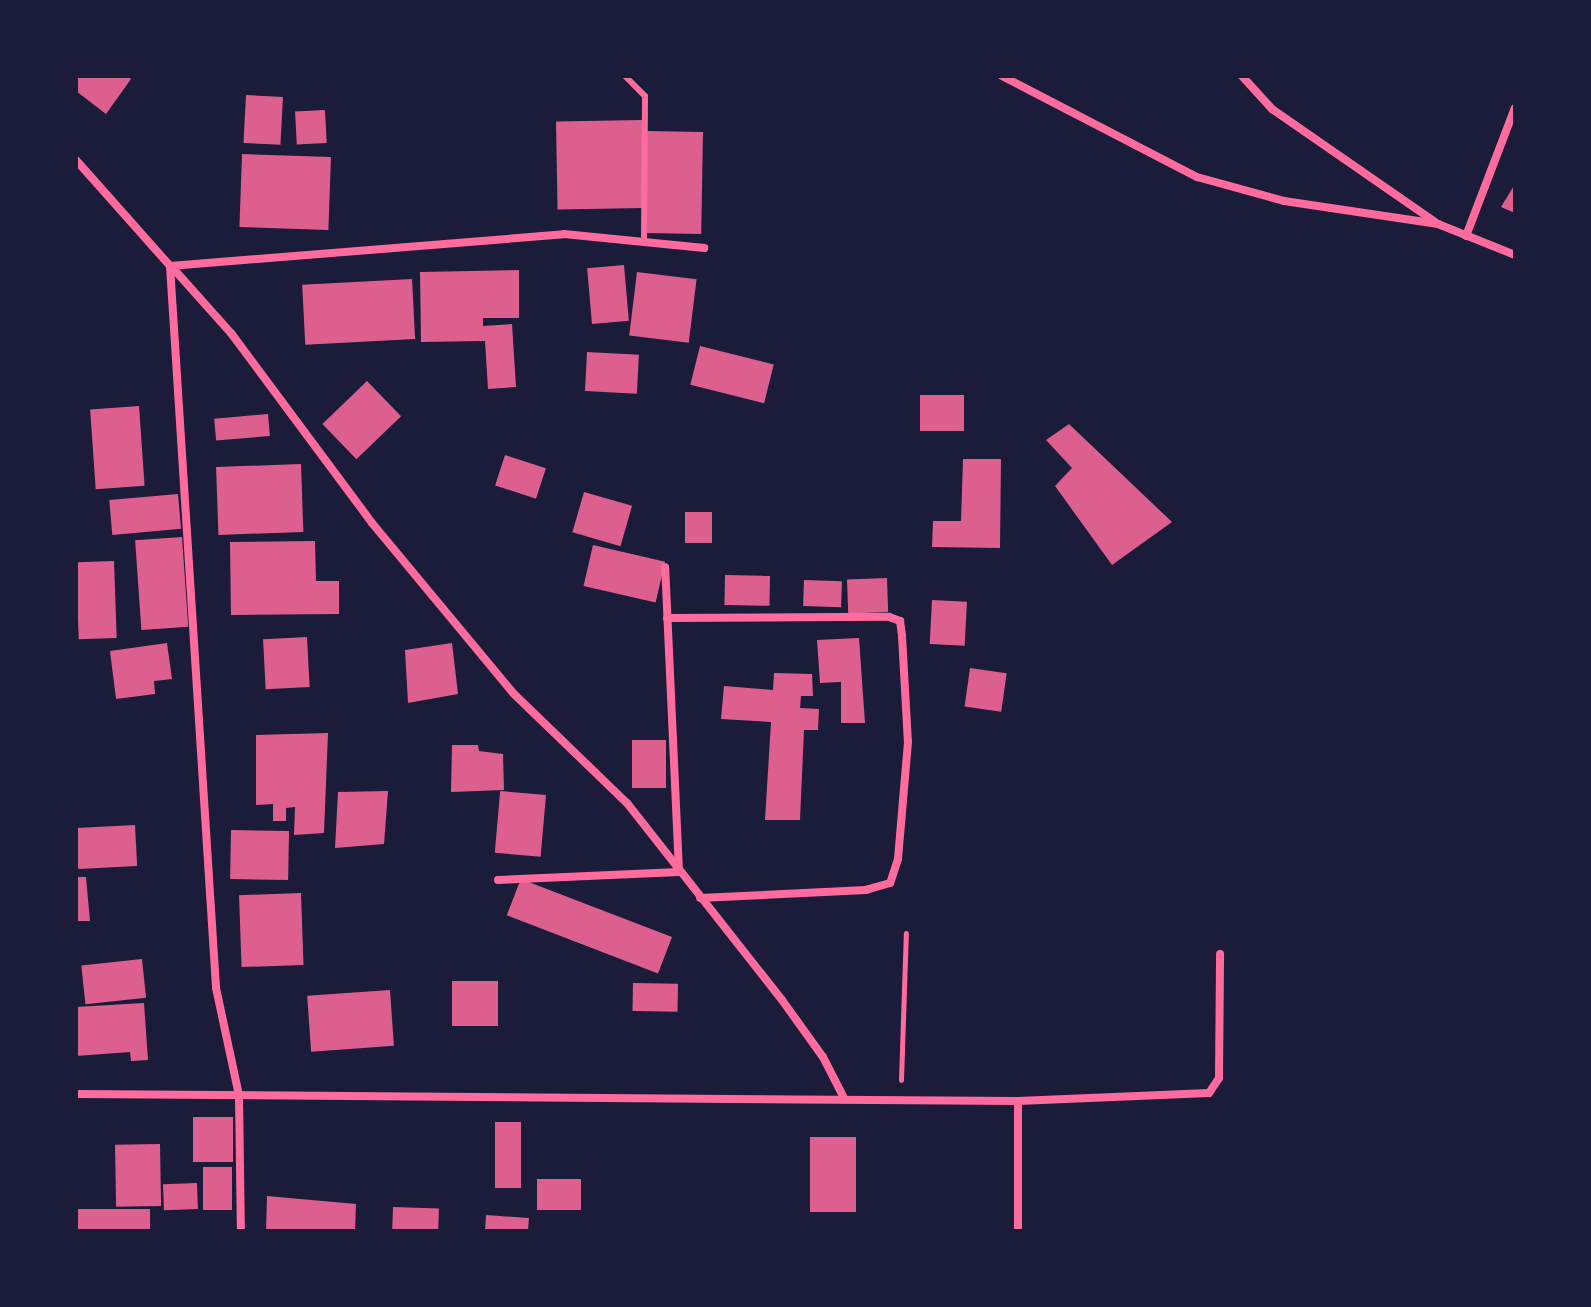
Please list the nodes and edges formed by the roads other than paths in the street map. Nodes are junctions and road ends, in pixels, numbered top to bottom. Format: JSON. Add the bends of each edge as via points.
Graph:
{"nodes":[{"id":1,"x":625,"y":76,"type":"edge"},
{"id":2,"x":1002,"y":76,"type":"edge"},
{"id":3,"x":1242,"y":76,"type":"edge"},
{"id":4,"x":1515,"y":108,"type":"edge"},
{"id":5,"x":76,"y":160,"type":"edge"},
{"id":6,"x":1438,"y":224,"type":"junction"},
{"id":7,"x":1466,"y":236,"type":"junction"},
{"id":8,"x":644,"y":241,"type":"junction"},
{"id":9,"x":704,"y":248,"type":"dead end"},
{"id":10,"x":1515,"y":255,"type":"edge"},
{"id":11,"x":170,"y":266,"type":"junction"},
{"id":12,"x":665,"y":567,"type":"dead end"},
{"id":13,"x":667,"y":618,"type":"junction"},
{"id":14,"x":679,"y":872,"type":"junction"},
{"id":15,"x":498,"y":880,"type":"dead end"},
{"id":16,"x":700,"y":898,"type":"junction"},
{"id":17,"x":1220,"y":954,"type":"dead end"},
{"id":18,"x":76,"y":1094,"type":"edge"},
{"id":19,"x":239,"y":1095,"type":"junction"},
{"id":20,"x":843,"y":1096,"type":"junction"},
{"id":21,"x":1018,"y":1101,"type":"junction"},
{"id":22,"x":241,"y":1231,"type":"edge"},
{"id":23,"x":1018,"y":1231,"type":"edge"}],
"edges":[{"from":1,"to":8,"type":"lane","via":[[645,96]]},
{"from":2,"to":6,"type":"street","via":[[1197,177],[1284,201]]},
{"from":3,"to":6,"type":"street","via":[[1272,109]]},
{"from":4,"to":7,"type":"street"},
{"from":5,"to":11,"type":"street"},
{"from":6,"to":7,"type":"street"},
{"from":7,"to":10,"type":"street"},
{"from":8,"to":9,"type":"street"},
{"from":8,"to":11,"type":"street","via":[[564,234]]},
{"from":11,"to":14,"type":"street","via":[[231,333],[372,523],[514,694],[627,803]]},
{"from":11,"to":19,"type":"street","via":[[216,988]]},
{"from":12,"to":13,"type":"street"},
{"from":13,"to":14,"type":"street"},
{"from":13,"to":16,"type":"street","via":[[900,621],[908,742],[898,859],[890,883],[866,890]]},
{"from":14,"to":15,"type":"street"},
{"from":14,"to":16,"type":"street"},
{"from":16,"to":20,"type":"street","via":[[823,1057]]},
{"from":17,"to":21,"type":"street","via":[[1216,1089]]},
{"from":18,"to":19,"type":"street"},
{"from":19,"to":20,"type":"street"},
{"from":19,"to":22,"type":"street"},
{"from":20,"to":21,"type":"street"},
{"from":21,"to":23,"type":"street"}]}
